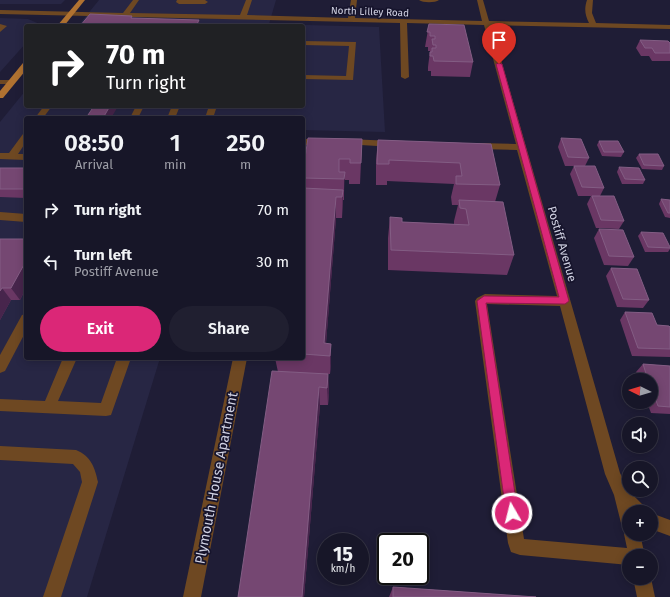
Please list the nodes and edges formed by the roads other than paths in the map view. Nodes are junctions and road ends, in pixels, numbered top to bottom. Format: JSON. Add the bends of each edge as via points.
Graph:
{"nodes":[{"id":1,"x":82,"y":0,"type":"edge"},
{"id":2,"x":136,"y":0,"type":"edge"},
{"id":3,"x":180,"y":0,"type":"edge"},
{"id":4,"x":249,"y":0,"type":"edge"},
{"id":5,"x":354,"y":0,"type":"edge"},
{"id":6,"x":422,"y":0,"type":"edge"},
{"id":7,"x":436,"y":0,"type":"edge"},
{"id":8,"x":480,"y":0,"type":"edge"},
{"id":9,"x":590,"y":0,"type":"edge"},
{"id":10,"x":205,"y":1,"type":"edge"},
{"id":11,"x":0,"y":12,"type":"edge"},
{"id":12,"x":70,"y":14,"type":"junction"},
{"id":13,"x":125,"y":15,"type":"junction"},
{"id":14,"x":198,"y":17,"type":"junction"},
{"id":15,"x":221,"y":17,"type":"junction"},
{"id":16,"x":243,"y":18,"type":"junction"},
{"id":17,"x":351,"y":20,"type":"junction"},
{"id":18,"x":403,"y":22,"type":"junction"},
{"id":19,"x":487,"y":23,"type":"junction"},
{"id":20,"x":62,"y":24,"type":"edge"},
{"id":21,"x":217,"y":24,"type":"edge"},
{"id":22,"x":594,"y":25,"type":"junction"},
{"id":23,"x":0,"y":26,"type":"edge"},
{"id":24,"x":670,"y":27,"type":"edge"},
{"id":25,"x":0,"y":30,"type":"edge"},
{"id":26,"x":305,"y":43,"type":"edge"},
{"id":27,"x":24,"y":67,"type":"edge"},
{"id":28,"x":305,"y":77,"type":"edge"},
{"id":29,"x":405,"y":77,"type":"dead end"},
{"id":30,"x":0,"y":82,"type":"edge"},
{"id":31,"x":11,"y":82,"type":"junction"},
{"id":32,"x":0,"y":96,"type":"edge"},
{"id":33,"x":24,"y":139,"type":"edge"},
{"id":34,"x":305,"y":142,"type":"edge"},
{"id":35,"x":405,"y":144,"type":"edge"},
{"id":36,"x":467,"y":146,"type":"edge"},
{"id":37,"x":522,"y":147,"type":"junction"},
{"id":38,"x":0,"y":156,"type":"edge"},
{"id":39,"x":11,"y":157,"type":"junction"},
{"id":40,"x":24,"y":157,"type":"edge"},
{"id":41,"x":0,"y":216,"type":"edge"},
{"id":42,"x":24,"y":218,"type":"edge"},
{"id":43,"x":565,"y":301,"type":"junction"},
{"id":44,"x":24,"y":323,"type":"edge"},
{"id":45,"x":69,"y":360,"type":"edge"},
{"id":46,"x":123,"y":360,"type":"edge"},
{"id":47,"x":240,"y":360,"type":"edge"},
{"id":48,"x":0,"y":367,"type":"edge"},
{"id":49,"x":0,"y":405,"type":"edge"},
{"id":50,"x":49,"y":407,"type":"junction"},
{"id":51,"x":0,"y":453,"type":"edge"},
{"id":52,"x":622,"y":494,"type":"edge"},
{"id":53,"x":625,"y":497,"type":"edge"},
{"id":54,"x":632,"y":505,"type":"edge"},
{"id":55,"x":658,"y":524,"type":"edge"},
{"id":56,"x":670,"y":528,"type":"edge"},
{"id":57,"x":622,"y":556,"type":"edge"},
{"id":58,"x":643,"y":585,"type":"edge"},
{"id":59,"x":52,"y":597,"type":"edge"},
{"id":60,"x":192,"y":597,"type":"edge"},
{"id":61,"x":646,"y":597,"type":"edge"}],
"edges":[{"from":1,"to":12,"type":"main road"},
{"from":2,"to":13,"type":"street"},
{"from":3,"to":10,"type":"street"},
{"from":4,"to":16,"type":"street"},
{"from":5,"to":17,"type":"street"},
{"from":6,"to":7,"type":"street"},
{"from":8,"to":19,"type":"street","name":"Postiff Avenue"},
{"from":9,"to":22,"type":"street","via":[[588,16]]},
{"from":10,"to":14,"type":"street"},
{"from":11,"to":12,"type":"street","name":"North Lilley Road"},
{"from":12,"to":13,"type":"street","name":"North Lilley Road"},
{"from":12,"to":20,"type":"main road"},
{"from":13,"to":14,"type":"street","name":"North Lilley Road"},
{"from":14,"to":15,"type":"street","name":"North Lilley Road"},
{"from":15,"to":16,"type":"street","name":"North Lilley Road"},
{"from":15,"to":21,"type":"street"},
{"from":16,"to":17,"type":"street","name":"North Lilley Road"},
{"from":17,"to":18,"type":"street","name":"North Lilley Road"},
{"from":18,"to":19,"type":"street","name":"North Lilley Road"},
{"from":18,"to":29,"type":"street"},
{"from":19,"to":22,"type":"street","name":"North Lilley Road"},
{"from":19,"to":37,"type":"street","name":"Postiff Avenue"},
{"from":22,"to":24,"type":"street","name":"North Lilley Road"},
{"from":23,"to":25,"type":"street","via":[[4,26]]},
{"from":26,"to":28,"type":"street","via":[[353,44],[350,78]]},
{"from":27,"to":31,"type":"main road"},
{"from":30,"to":31,"type":"street"},
{"from":31,"to":32,"type":"main road"},
{"from":33,"to":39,"type":"street"},
{"from":34,"to":35,"type":"street"},
{"from":36,"to":37,"type":"street"},
{"from":37,"to":43,"type":"street","name":"Postiff Avenue"},
{"from":38,"to":39,"type":"street"},
{"from":39,"to":40,"type":"street"},
{"from":41,"to":42,"type":"street"},
{"from":43,"to":52,"type":"street","name":"Postiff Avenue","via":[[613,474]]},
{"from":43,"to":57,"type":"street","via":[[481,301],[516,543],[520,547]]},
{"from":44,"to":48,"type":"street"},
{"from":45,"to":50,"type":"street"},
{"from":46,"to":50,"type":"street","via":[[106,410]]},
{"from":47,"to":60,"type":"street","name":"Plymouth House Apartment"},
{"from":49,"to":50,"type":"street"},
{"from":51,"to":59,"type":"street","via":[[76,457],[87,468],[90,482]]},
{"from":53,"to":54,"type":"street"},
{"from":55,"to":56,"type":"street"},
{"from":58,"to":61,"type":"street"}]}
